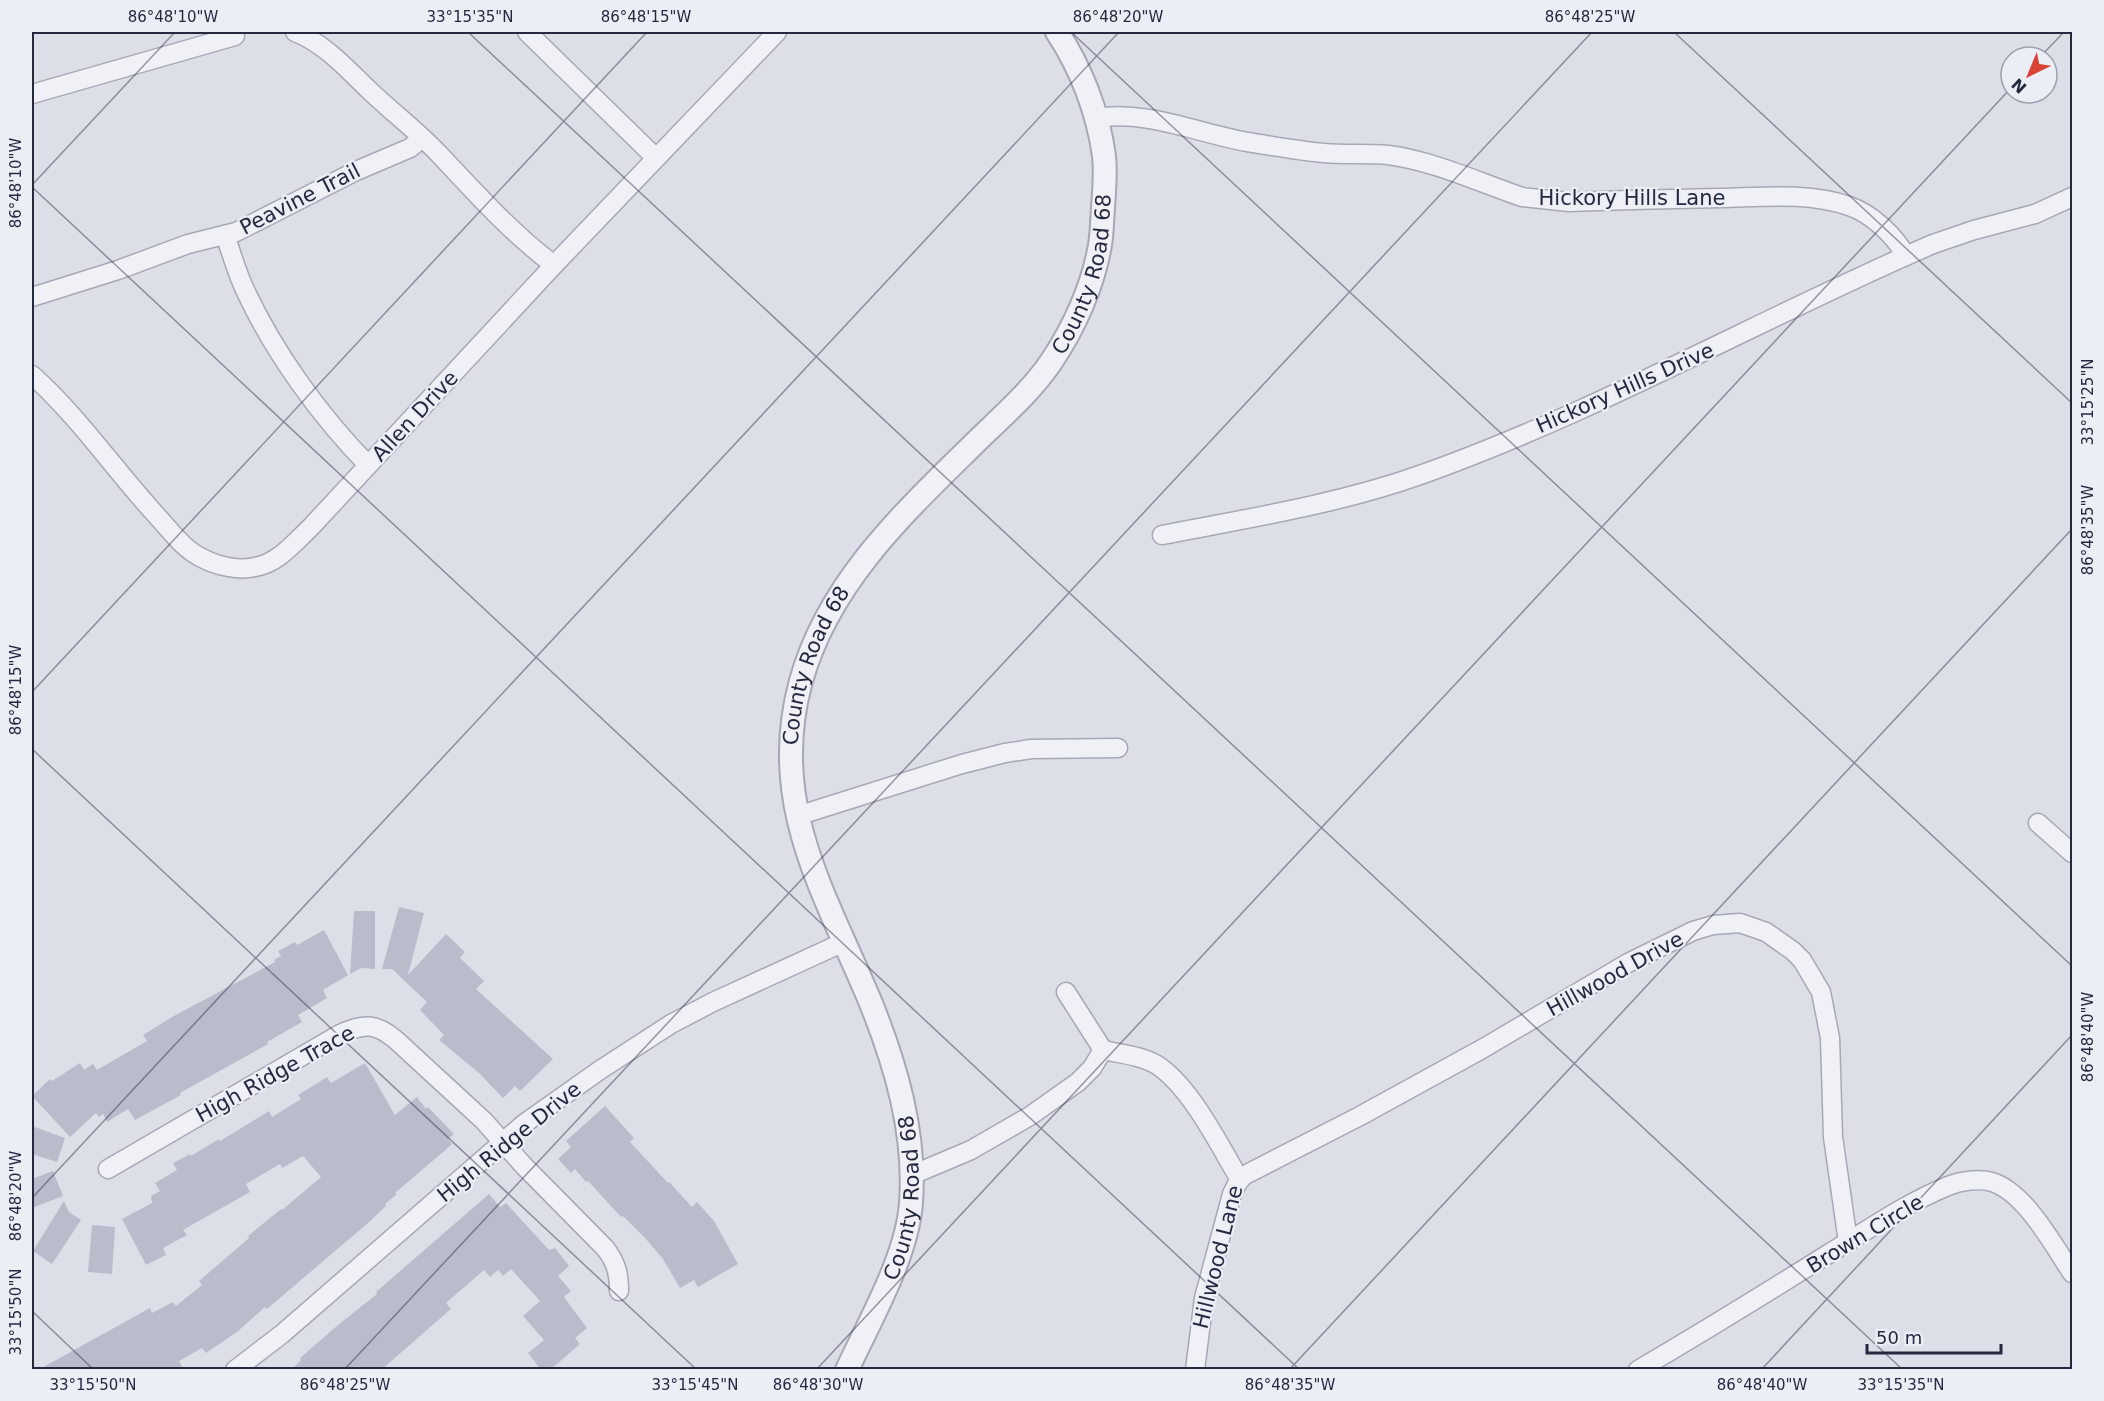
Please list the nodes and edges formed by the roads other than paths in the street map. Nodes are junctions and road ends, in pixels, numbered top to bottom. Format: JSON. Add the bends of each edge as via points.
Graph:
{"nodes":[{"id":1,"x":295,"y":32,"type":"edge"},
{"id":2,"x":527,"y":32,"type":"edge"},
{"id":3,"x":777,"y":32,"type":"edge"},
{"id":4,"x":1057,"y":32,"type":"edge"},
{"id":5,"x":238,"y":33,"type":"edge"},
{"id":6,"x":32,"y":94,"type":"edge"},
{"id":7,"x":1096,"y":118,"type":"junction"},
{"id":8,"x":421,"y":139,"type":"junction"},
{"id":9,"x":656,"y":158,"type":"junction"},
{"id":10,"x":2073,"y":197,"type":"edge"},
{"id":11,"x":225,"y":235,"type":"junction"},
{"id":12,"x":1906,"y":256,"type":"junction"},
{"id":13,"x":554,"y":265,"type":"junction"},
{"id":14,"x":32,"y":297,"type":"edge"},
{"id":15,"x":32,"y":375,"type":"edge"},
{"id":16,"x":368,"y":465,"type":"junction"},
{"id":17,"x":1162,"y":535,"type":"dead end"},
{"id":18,"x":1118,"y":748,"type":"dead end"},
{"id":19,"x":796,"y":816,"type":"junction"},
{"id":20,"x":2038,"y":823,"type":"dead end"},
{"id":21,"x":2073,"y":853,"type":"edge"},
{"id":22,"x":844,"y":942,"type":"junction"},
{"id":23,"x":1066,"y":992,"type":"dead end"},
{"id":24,"x":1103,"y":1050,"type":"junction"},
{"id":25,"x":504,"y":1142,"type":"junction"},
{"id":26,"x":108,"y":1169,"type":"dead end"},
{"id":27,"x":912,"y":1175,"type":"junction"},
{"id":28,"x":1240,"y":1180,"type":"junction"},
{"id":29,"x":1848,"y":1242,"type":"junction"},
{"id":30,"x":2073,"y":1273,"type":"edge"},
{"id":31,"x":619,"y":1291,"type":"dead end"},
{"id":32,"x":235,"y":1370,"type":"edge"},
{"id":33,"x":847,"y":1370,"type":"edge"},
{"id":34,"x":1195,"y":1370,"type":"edge"},
{"id":35,"x":1638,"y":1370,"type":"edge"}],
"edges":[{"from":1,"to":8,"type":"street","via":[[315,40]]},
{"from":2,"to":9,"type":"street"},
{"from":3,"to":9,"type":"street","name":"Allen Drive"},
{"from":4,"to":7,"type":"street","name":"County Road 68","via":[[1078,67]]},
{"from":5,"to":6,"type":"street"},
{"from":7,"to":12,"type":"street","name":"Hickory Hills Lane","via":[[1137,117],[1301,151],[1397,157],[1537,199],[1818,199],[1862,213],[1894,237]]},
{"from":7,"to":19,"type":"street","name":"County Road 68","via":[[1105,184],[1100,244],[1084,301],[1043,373],[884,537],[829,612],[800,682],[795,710],[791,753]]},
{"from":8,"to":11,"type":"street","name":"Peavine Trail","via":[[410,148]]},
{"from":8,"to":13,"type":"street","via":[[533,250]]},
{"from":9,"to":13,"type":"street","name":"Allen Drive"},
{"from":10,"to":12,"type":"street","name":"Hickory Hills Drive","via":[[2035,214],[1974,230]]},
{"from":11,"to":14,"type":"street"},
{"from":11,"to":16,"type":"street","name":"Peavine Trail","via":[[245,290],[274,343],[315,402]]},
{"from":12,"to":17,"type":"street","name":"Hickory Hills Drive","via":[[1592,405],[1424,474],[1359,495]]},
{"from":13,"to":16,"type":"street","name":"Allen Drive"},
{"from":15,"to":16,"type":"street","name":"Allen Drive","via":[[63,405],[185,547],[214,564],[246,569],[275,559],[310,528]]},
{"from":18,"to":19,"type":"street","via":[[1005,753]]},
{"from":19,"to":22,"type":"street","name":"County Road 68","via":[[805,849]]},
{"from":20,"to":21,"type":"street"},
{"from":22,"to":25,"type":"street","name":"High Ridge Drive","via":[[671,1024],[600,1070]]},
{"from":22,"to":27,"type":"street","name":"County Road 68","via":[[885,1039],[899,1085]]},
{"from":23,"to":24,"type":"street"},
{"from":24,"to":27,"type":"street","via":[[1078,1082],[1030,1116],[971,1150]]},
{"from":24,"to":28,"type":"street","name":"Hillwood Lane","via":[[1149,1061],[1168,1074],[1201,1115]]},
{"from":25,"to":26,"type":"street","name":"High Ridge Trace","via":[[385,1030],[356,1027]]},
{"from":25,"to":31,"type":"street","name":"High Ridge Trace","via":[[616,1262]]},
{"from":25,"to":32,"type":"street","name":"High Ridge Drive"},
{"from":27,"to":33,"type":"street","name":"County Road 68","via":[[911,1206],[901,1249]]},
{"from":28,"to":29,"type":"street","name":"Hillwood Drive","via":[[1482,1049],[1628,963],[1693,931],[1740,923],[1766,932],[1793,951],[1821,992],[1830,1038],[1833,1137]]},
{"from":28,"to":34,"type":"street","name":"Hillwood Lane","via":[[1232,1194],[1204,1298]]},
{"from":29,"to":30,"type":"street","name":"Brown Circle","via":[[1948,1186],[1987,1180],[2017,1199]]},
{"from":29,"to":35,"type":"street","name":"Brown Circle"}]}
